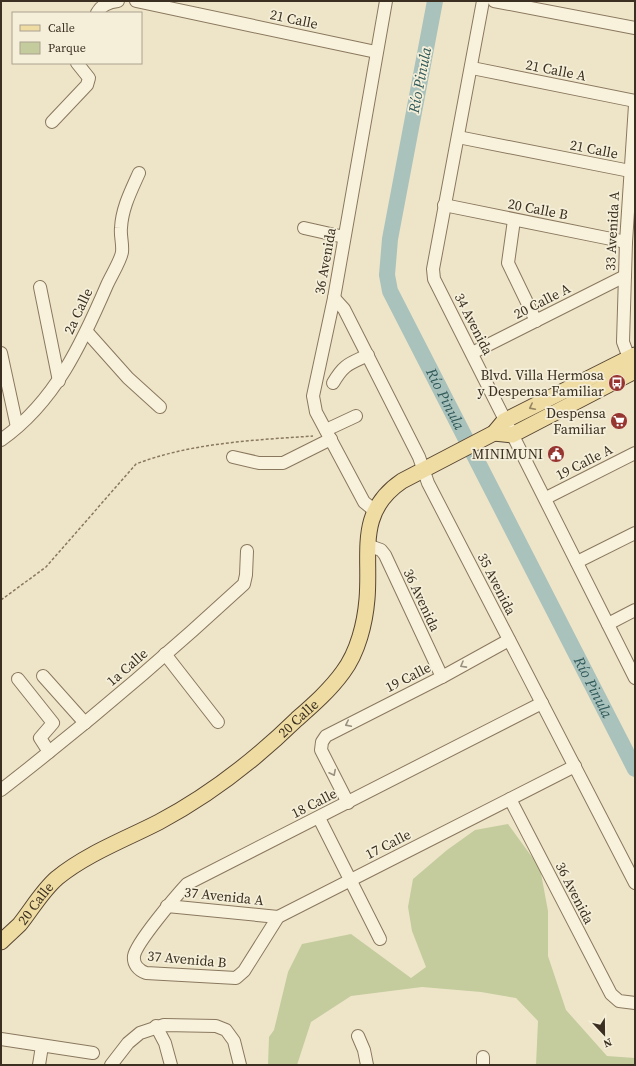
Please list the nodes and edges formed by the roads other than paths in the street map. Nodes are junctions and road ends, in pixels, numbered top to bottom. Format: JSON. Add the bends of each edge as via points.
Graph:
{"nodes":[{"id":1,"x":118,"y":1,"type":"edge"},
{"id":2,"x":136,"y":1,"type":"edge"},
{"id":3,"x":386,"y":1,"type":"edge"},
{"id":4,"x":483,"y":1,"type":"edge"},
{"id":5,"x":494,"y":1,"type":"edge"},
{"id":6,"x":98,"y":12,"type":"edge"},
{"id":7,"x":635,"y":28,"type":"edge"},
{"id":8,"x":376,"y":52,"type":"junction"},
{"id":9,"x":77,"y":64,"type":"edge"},
{"id":10,"x":472,"y":68,"type":"junction"},
{"id":11,"x":635,"y":101,"type":"edge"},
{"id":12,"x":635,"y":105,"type":"edge"},
{"id":13,"x":52,"y":122,"type":"dead end"},
{"id":14,"x":458,"y":137,"type":"junction"},
{"id":15,"x":630,"y":171,"type":"junction"},
{"id":16,"x":139,"y":173,"type":"dead end"},
{"id":17,"x":444,"y":205,"type":"junction"},
{"id":18,"x":514,"y":220,"type":"junction"},
{"id":19,"x":304,"y":228,"type":"dead end"},
{"id":20,"x":344,"y":237,"type":"junction"},
{"id":21,"x":626,"y":242,"type":"junction"},
{"id":22,"x":625,"y":276,"type":"junction"},
{"id":23,"x":40,"y":286,"type":"dead end"},
{"id":24,"x":334,"y":298,"type":"junction"},
{"id":25,"x":536,"y":321,"type":"junction"},
{"id":26,"x":87,"y":332,"type":"junction"},
{"id":27,"x":472,"y":352,"type":"junction"},
{"id":28,"x":1,"y":353,"type":"edge"},
{"id":29,"x":368,"y":355,"type":"junction"},
{"id":30,"x":633,"y":361,"type":"edge"},
{"id":31,"x":59,"y":381,"type":"junction"},
{"id":32,"x":333,"y":383,"type":"dead end"},
{"id":33,"x":160,"y":408,"type":"dead end"},
{"id":34,"x":356,"y":416,"type":"dead end"},
{"id":35,"x":504,"y":421,"type":"junction"},
{"id":36,"x":18,"y":427,"type":"junction"},
{"id":37,"x":329,"y":435,"type":"junction"},
{"id":38,"x":512,"y":435,"type":"junction"},
{"id":39,"x":489,"y":436,"type":"junction"},
{"id":40,"x":1,"y":440,"type":"edge"},
{"id":41,"x":635,"y":453,"type":"edge"},
{"id":42,"x":233,"y":457,"type":"dead end"},
{"id":43,"x":424,"y":470,"type":"junction"},
{"id":44,"x":546,"y":498,"type":"junction"},
{"id":45,"x":375,"y":511,"type":"junction"},
{"id":46,"x":635,"y":533,"type":"edge"},
{"id":47,"x":367,"y":545,"type":"junction"},
{"id":48,"x":247,"y":551,"type":"dead end"},
{"id":49,"x":578,"y":562,"type":"junction"},
{"id":50,"x":635,"y":610,"type":"edge"},
{"id":51,"x":608,"y":624,"type":"junction"},
{"id":52,"x":509,"y":640,"type":"junction"},
{"id":53,"x":165,"y":654,"type":"junction"},
{"id":54,"x":43,"y":676,"type":"dead end"},
{"id":55,"x":442,"y":677,"type":"junction"},
{"id":56,"x":635,"y":678,"type":"edge"},
{"id":57,"x":18,"y":679,"type":"dead end"},
{"id":58,"x":542,"y":703,"type":"junction"},
{"id":59,"x":85,"y":722,"type":"junction"},
{"id":60,"x":218,"y":722,"type":"dead end"},
{"id":61,"x":50,"y":752,"type":"junction"},
{"id":62,"x":575,"y":766,"type":"junction"},
{"id":63,"x":1,"y":790,"type":"edge"},
{"id":64,"x":510,"y":800,"type":"junction"},
{"id":65,"x":348,"y":803,"type":"junction"},
{"id":66,"x":319,"y":818,"type":"junction"},
{"id":67,"x":350,"y":880,"type":"junction"},
{"id":68,"x":635,"y":883,"type":"edge"},
{"id":69,"x":167,"y":906,"type":"junction"},
{"id":70,"x":278,"y":916,"type":"junction"},
{"id":71,"x":380,"y":940,"type":"dead end"},
{"id":72,"x":1,"y":942,"type":"edge"},
{"id":73,"x":135,"y":964,"type":"joint"},
{"id":74,"x":635,"y":1003,"type":"edge"},
{"id":75,"x":156,"y":1026,"type":"junction"},
{"id":76,"x":358,"y":1036,"type":"dead end"},
{"id":77,"x":1,"y":1039,"type":"edge"},
{"id":78,"x":42,"y":1046,"type":"junction"},
{"id":79,"x":93,"y":1053,"type":"dead end"},
{"id":80,"x":39,"y":1065,"type":"edge"},
{"id":81,"x":111,"y":1065,"type":"edge"},
{"id":82,"x":172,"y":1065,"type":"edge"},
{"id":83,"x":240,"y":1065,"type":"edge"},
{"id":84,"x":367,"y":1065,"type":"edge"}],
"edges":[{"from":1,"to":6,"type":"street","via":[[111,2]]},
{"from":2,"to":8,"type":"street","name":"21 Calle"},
{"from":3,"to":8,"type":"street","name":"36 Avenida"},
{"from":4,"to":10,"type":"street","name":"34 Avenida"},
{"from":5,"to":7,"type":"street"},
{"from":8,"to":20,"type":"street","name":"36 Avenida"},
{"from":9,"to":13,"type":"street","via":[[89,78],[87,85]]},
{"from":10,"to":11,"type":"street","name":"21 Calle A"},
{"from":10,"to":14,"type":"street","name":"34 Avenida"},
{"from":12,"to":15,"type":"street","name":"33 Avenida A"},
{"from":14,"to":15,"type":"street","name":"21 Calle"},
{"from":14,"to":17,"type":"street","name":"34 Avenida"},
{"from":15,"to":21,"type":"street","name":"33 Avenida A"},
{"from":16,"to":26,"type":"street","name":"2a Calle","via":[[124,208],[121,228],[122,252]]},
{"from":17,"to":18,"type":"street","name":"20 Calle B"},
{"from":17,"to":27,"type":"street","name":"34 Avenida","via":[[433,269],[434,279]]},
{"from":18,"to":21,"type":"street","name":"20 Calle B"},
{"from":18,"to":25,"type":"street","via":[[508,263]]},
{"from":19,"to":20,"type":"street"},
{"from":20,"to":24,"type":"street","name":"36 Avenida"},
{"from":21,"to":22,"type":"street","name":"33 Avenida A"},
{"from":22,"to":25,"type":"street","name":"20 Calle A"},
{"from":22,"to":30,"type":"street","name":"33 Avenida A","via":[[623,342]]},
{"from":23,"to":31,"type":"street"},
{"from":24,"to":29,"type":"street","name":"35 Avenida","via":[[344,309]]},
{"from":24,"to":37,"type":"street","name":"36 Avenida","via":[[313,396],[316,412]]},
{"from":25,"to":27,"type":"street","name":"20 Calle A"},
{"from":26,"to":31,"type":"street","name":"2a Calle"},
{"from":26,"to":33,"type":"street","via":[[128,378]]},
{"from":27,"to":35,"type":"street","name":"34 Avenida"},
{"from":28,"to":36,"type":"street"},
{"from":29,"to":32,"type":"street","via":[[347,364]]},
{"from":29,"to":43,"type":"street","name":"35 Avenida"},
{"from":30,"to":35,"type":"main road","name":"20 Calle","one_way":true},
{"from":30,"to":38,"type":"main road"},
{"from":31,"to":36,"type":"street","name":"2a Calle"},
{"from":34,"to":37,"type":"street"},
{"from":35,"to":38,"type":"street","name":"34 Avenida"},
{"from":35,"to":39,"type":"main road","name":"20 Calle"},
{"from":36,"to":40,"type":"street","name":"2a Calle"},
{"from":37,"to":42,"type":"street","via":[[283,464],[259,463]]},
{"from":37,"to":45,"type":"street","name":"36 Avenida","via":[[364,502]]},
{"from":38,"to":39,"type":"main road"},
{"from":38,"to":44,"type":"street","name":"34 Avenida"},
{"from":39,"to":43,"type":"main road","name":"20 Calle"},
{"from":41,"to":44,"type":"street","name":"19 Calle A"},
{"from":43,"to":45,"type":"main road","name":"20 Calle","via":[[389,490]]},
{"from":43,"to":52,"type":"street","name":"35 Avenida","via":[[428,483]]},
{"from":44,"to":49,"type":"street","name":"34 Avenida"},
{"from":45,"to":47,"type":"main road","name":"20 Calle"},
{"from":46,"to":49,"type":"street"},
{"from":47,"to":55,"type":"street","name":"36 Avenida","via":[[381,550],[385,555]]},
{"from":47,"to":72,"type":"main road","name":"20 Calle","via":[[367,599],[359,640],[343,672],[318,700],[236,772],[196,801],[78,864],[56,879],[19,925]]},
{"from":48,"to":53,"type":"street","name":"1a Calle","via":[[244,584]]},
{"from":49,"to":51,"type":"street","name":"34 Avenida"},
{"from":50,"to":51,"type":"street"},
{"from":51,"to":56,"type":"street","name":"34 Avenida"},
{"from":52,"to":55,"type":"street","name":"19 Calle","one_way":true},
{"from":52,"to":58,"type":"street","name":"35 Avenida"},
{"from":53,"to":59,"type":"street","name":"1a Calle"},
{"from":53,"to":60,"type":"street"},
{"from":54,"to":59,"type":"street"},
{"from":55,"to":65,"type":"street","name":"19 Calle","one_way":true,"via":[[329,733],[322,742],[321,750]]},
{"from":57,"to":61,"type":"street","via":[[53,723],[40,738]]},
{"from":58,"to":62,"type":"street","name":"35 Avenida"},
{"from":58,"to":65,"type":"street","name":"18 Calle"},
{"from":59,"to":61,"type":"street","name":"1a Calle"},
{"from":61,"to":63,"type":"street","name":"1a Calle"},
{"from":62,"to":64,"type":"street","name":"17 Calle"},
{"from":62,"to":68,"type":"street","name":"35 Avenida"},
{"from":64,"to":67,"type":"street","name":"17 Calle"},
{"from":64,"to":74,"type":"street","name":"36 Avenida","via":[[611,994],[616,999]]},
{"from":65,"to":66,"type":"street","name":"18 Calle"},
{"from":66,"to":67,"type":"street"},
{"from":66,"to":69,"type":"street","name":"18 Calle","via":[[186,884]]},
{"from":67,"to":70,"type":"street","name":"17 Calle"},
{"from":67,"to":71,"type":"street"},
{"from":69,"to":70,"type":"street","name":"37 Avenida A"},
{"from":69,"to":73,"type":"street","name":"18 Calle","via":[[135,954]]},
{"from":70,"to":73,"type":"street","name":"37 Avenida B","via":[[244,971],[232,979],[146,973],[139,970]]},
{"from":75,"to":81,"type":"street","via":[[128,1043]]},
{"from":75,"to":82,"type":"street"},
{"from":75,"to":83,"type":"street","via":[[216,1026],[226,1030],[234,1041]]},
{"from":76,"to":84,"type":"street"},
{"from":77,"to":78,"type":"street"},
{"from":78,"to":79,"type":"street"},
{"from":78,"to":80,"type":"street"}]}
